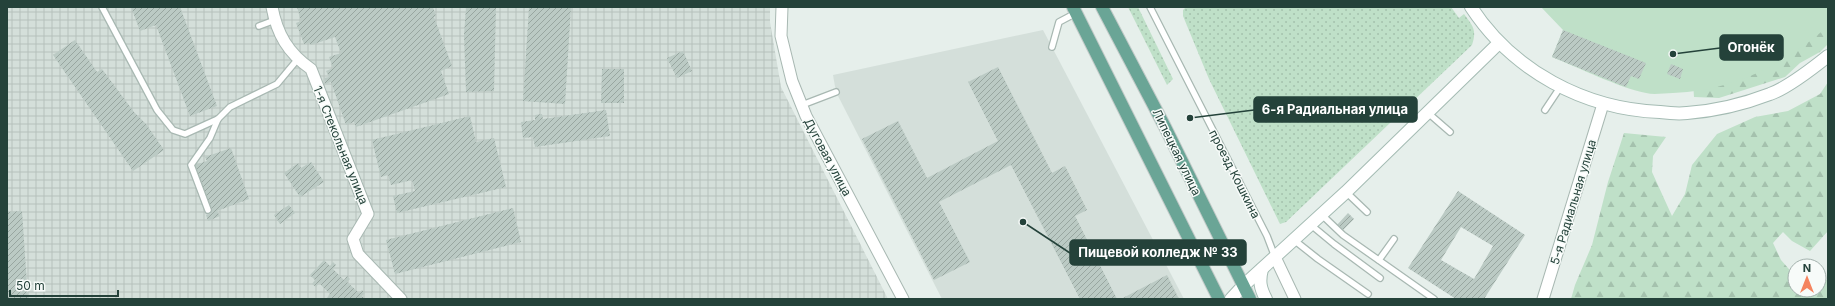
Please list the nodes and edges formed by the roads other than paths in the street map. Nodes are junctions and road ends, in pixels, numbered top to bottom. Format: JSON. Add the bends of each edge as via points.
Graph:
{"nodes":[{"id":1,"x":102,"y":7,"type":"edge"},
{"id":2,"x":272,"y":7,"type":"edge"},
{"id":3,"x":782,"y":7,"type":"edge"},
{"id":4,"x":1102,"y":7,"type":"edge"},
{"id":5,"x":1150,"y":7,"type":"edge"},
{"id":6,"x":1471,"y":7,"type":"edge"},
{"id":7,"x":1074,"y":10,"type":"edge"},
{"id":8,"x":275,"y":20,"type":"junction"},
{"id":9,"x":259,"y":26,"type":"dead end"},
{"id":10,"x":1499,"y":43,"type":"junction"},
{"id":11,"x":1052,"y":47,"type":"dead end"},
{"id":12,"x":1828,"y":56,"type":"edge"},
{"id":13,"x":297,"y":60,"type":"junction"},
{"id":14,"x":1561,"y":86,"type":"junction"},
{"id":15,"x":836,"y":92,"type":"dead end"},
{"id":16,"x":1603,"y":104,"type":"junction"},
{"id":17,"x":802,"y":105,"type":"junction"},
{"id":18,"x":1545,"y":110,"type":"dead end"},
{"id":19,"x":1427,"y":112,"type":"junction"},
{"id":20,"x":218,"y":119,"type":"junction"},
{"id":21,"x":1450,"y":132,"type":"dead end"},
{"id":22,"x":1346,"y":192,"type":"junction"},
{"id":23,"x":208,"y":210,"type":"dead end"},
{"id":24,"x":1367,"y":212,"type":"dead end"},
{"id":25,"x":1322,"y":215,"type":"junction"},
{"id":26,"x":1311,"y":225,"type":"junction"},
{"id":27,"x":1394,"y":239,"type":"dead end"},
{"id":28,"x":1294,"y":240,"type":"junction"},
{"id":29,"x":1275,"y":256,"type":"junction"},
{"id":30,"x":1379,"y":260,"type":"junction"},
{"id":31,"x":1262,"y":269,"type":"junction"},
{"id":32,"x":1380,"y":278,"type":"dead end"},
{"id":33,"x":1243,"y":286,"type":"junction"},
{"id":34,"x":1368,"y":294,"type":"dead end"},
{"id":35,"x":401,"y":299,"type":"edge"},
{"id":36,"x":903,"y":299,"type":"edge"},
{"id":37,"x":1219,"y":299,"type":"edge"},
{"id":38,"x":1231,"y":299,"type":"edge"},
{"id":39,"x":1250,"y":299,"type":"edge"},
{"id":40,"x":1266,"y":299,"type":"edge"},
{"id":41,"x":1294,"y":299,"type":"edge"},
{"id":42,"x":1434,"y":299,"type":"edge"},
{"id":43,"x":1543,"y":299,"type":"edge"}],
"edges":[{"from":1,"to":20,"type":"lane","via":[[157,110],[173,130],[185,134]]},
{"from":2,"to":8,"type":"street","name":"1-я Стекольная улица"},
{"from":3,"to":17,"type":"street","name":"Дуговая улица","via":[[781,36],[792,81]]},
{"from":4,"to":33,"type":"main road","name":"Липецкая улица","via":[[1165,127]]},
{"from":5,"to":29,"type":"lane","name":"проезд Кошкина"},
{"from":6,"to":10,"type":"main road"},
{"from":7,"to":11,"type":"lane","via":[[1059,22]]},
{"from":7,"to":37,"type":"main road"},
{"from":8,"to":9,"type":"lane"},
{"from":8,"to":13,"type":"street","name":"1-я Стекольная улица","via":[[289,50]]},
{"from":10,"to":14,"type":"main road","via":[[1529,67]]},
{"from":10,"to":19,"type":"main road"},
{"from":12,"to":16,"type":"main road","via":[[1771,94],[1727,106],[1686,114],[1637,111]]},
{"from":13,"to":20,"type":"lane","via":[[277,84],[230,107]]},
{"from":13,"to":35,"type":"street","name":"1-я Стекольная улица","via":[[311,69],[368,214],[353,239],[358,254]]},
{"from":14,"to":16,"type":"main road"},
{"from":14,"to":18,"type":"lane"},
{"from":15,"to":17,"type":"lane"},
{"from":16,"to":43,"type":"street","name":"5-я Радиальная улица"},
{"from":17,"to":36,"type":"street","name":"Дуговая улица"},
{"from":19,"to":21,"type":"lane"},
{"from":19,"to":22,"type":"main road"},
{"from":20,"to":23,"type":"lane","via":[[210,138],[191,165]]},
{"from":22,"to":24,"type":"lane"},
{"from":22,"to":25,"type":"main road"},
{"from":25,"to":26,"type":"main road"},
{"from":25,"to":30,"type":"lane","via":[[1343,235]]},
{"from":26,"to":28,"type":"main road"},
{"from":26,"to":32,"type":"lane"},
{"from":27,"to":30,"type":"lane"},
{"from":28,"to":29,"type":"main road"},
{"from":28,"to":34,"type":"lane"},
{"from":29,"to":31,"type":"main road"},
{"from":29,"to":41,"type":"street","name":"проезд Кошкина"},
{"from":30,"to":42,"type":"lane"},
{"from":31,"to":33,"type":"main road"},
{"from":31,"to":40,"type":"main road","via":[[1259,280]]},
{"from":33,"to":38,"type":"main road"},
{"from":33,"to":39,"type":"main road","name":"Липецкая улица"}]}
